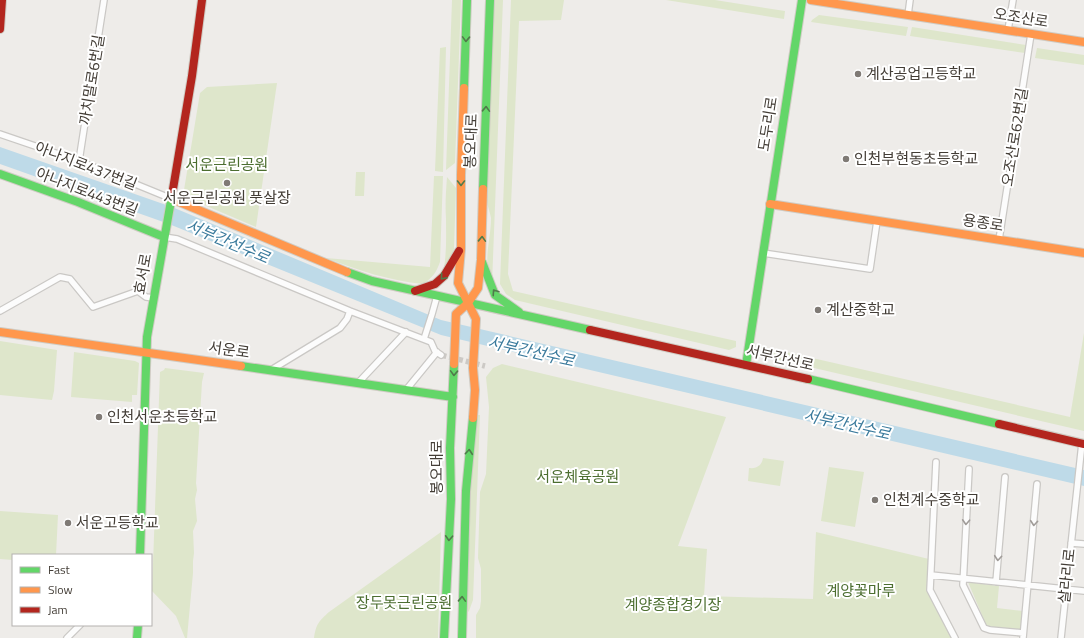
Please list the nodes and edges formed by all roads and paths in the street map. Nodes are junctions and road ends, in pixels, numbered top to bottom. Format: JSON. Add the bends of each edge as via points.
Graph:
{"nodes":[{"id":1,"x":104,"y":0,"type":"edge"},
{"id":2,"x":202,"y":0,"type":"edge"},
{"id":3,"x":467,"y":0,"type":"edge"},
{"id":4,"x":490,"y":0,"type":"edge"},
{"id":5,"x":802,"y":0,"type":"edge"},
{"id":6,"x":811,"y":0,"type":"edge"},
{"id":7,"x":910,"y":0,"type":"edge"},
{"id":8,"x":1013,"y":0,"type":"edge"},
{"id":9,"x":1,"y":1,"type":"edge"},
{"id":10,"x":908,"y":15,"type":"junction"},
{"id":11,"x":0,"y":29,"type":"edge"},
{"id":12,"x":1008,"y":30,"type":"junction"},
{"id":13,"x":1031,"y":34,"type":"junction"},
{"id":14,"x":1084,"y":42,"type":"edge"},
{"id":15,"x":0,"y":134,"type":"edge"},
{"id":16,"x":79,"y":161,"type":"junction"},
{"id":17,"x":0,"y":174,"type":"edge"},
{"id":18,"x":171,"y":202,"type":"junction"},
{"id":19,"x":770,"y":204,"type":"junction"},
{"id":20,"x":877,"y":221,"type":"junction"},
{"id":21,"x":165,"y":233,"type":"junction"},
{"id":22,"x":999,"y":240,"type":"junction"},
{"id":23,"x":460,"y":249,"type":"junction"},
{"id":24,"x":763,"y":253,"type":"junction"},
{"id":25,"x":1084,"y":253,"type":"edge"},
{"id":26,"x":481,"y":260,"type":"junction"},
{"id":27,"x":414,"y":291,"type":"junction"},
{"id":28,"x":437,"y":296,"type":"junction"},
{"id":29,"x":154,"y":298,"type":"junction"},
{"id":30,"x":468,"y":303,"type":"junction"},
{"id":31,"x":0,"y":311,"type":"edge"},
{"id":32,"x":350,"y":311,"type":"junction"},
{"id":33,"x":522,"y":315,"type":"junction"},
{"id":34,"x":0,"y":332,"type":"edge"},
{"id":35,"x":406,"y":332,"type":"junction"},
{"id":36,"x":424,"y":337,"type":"junction"},
{"id":37,"x":146,"y":352,"type":"junction"},
{"id":38,"x":746,"y":365,"type":"junction"},
{"id":39,"x":271,"y":370,"type":"junction"},
{"id":40,"x":358,"y":383,"type":"junction"},
{"id":41,"x":406,"y":390,"type":"junction"},
{"id":42,"x":453,"y":397,"type":"junction"},
{"id":43,"x":1083,"y":443,"type":"edge"},
{"id":44,"x":936,"y":462,"type":"dead end"},
{"id":45,"x":969,"y":470,"type":"dead end"},
{"id":46,"x":1005,"y":477,"type":"dead end"},
{"id":47,"x":1038,"y":484,"type":"dead end"},
{"id":48,"x":1071,"y":543,"type":"junction"},
{"id":49,"x":1084,"y":544,"type":"edge"},
{"id":50,"x":140,"y":554,"type":"edge"},
{"id":51,"x":931,"y":575,"type":"junction"},
{"id":52,"x":963,"y":579,"type":"junction"},
{"id":53,"x":996,"y":582,"type":"junction"},
{"id":54,"x":1028,"y":585,"type":"junction"},
{"id":55,"x":1066,"y":589,"type":"junction"},
{"id":56,"x":1084,"y":591,"type":"edge"},
{"id":57,"x":79,"y":626,"type":"edge"},
{"id":58,"x":138,"y":626,"type":"edge"},
{"id":59,"x":1023,"y":636,"type":"edge"},
{"id":60,"x":67,"y":638,"type":"edge"},
{"id":61,"x":138,"y":638,"type":"edge"},
{"id":62,"x":444,"y":638,"type":"edge"},
{"id":63,"x":462,"y":638,"type":"edge"},
{"id":64,"x":955,"y":638,"type":"edge"},
{"id":65,"x":1061,"y":638,"type":"edge"}],
"edges":[{"from":1,"to":16,"type":"street","name":"까치말로6번길"},
{"from":2,"to":18,"type":"main road","name":"효서로"},
{"from":3,"to":23,"type":"main road","name":"봉오대로","one_way":true},
{"from":26,"to":4,"type":"main road","name":"봉오대로","one_way":true},
{"from":5,"to":19,"type":"main road","name":"도두리로"},
{"from":6,"to":10,"type":"main road","name":"오조산로"},
{"from":7,"to":10,"type":"street"},
{"from":8,"to":12,"type":"street"},
{"from":9,"to":11,"type":"main road"},
{"from":10,"to":12,"type":"main road","name":"오조산로"},
{"from":12,"to":13,"type":"main road","name":"오조산로"},
{"from":13,"to":14,"type":"main road","name":"오조산로"},
{"from":13,"to":22,"type":"street","name":"오조산로62번길"},
{"from":15,"to":16,"type":"street","name":"아나지로437번길"},
{"from":16,"to":18,"type":"street","name":"아나지로437번길"},
{"from":17,"to":21,"type":"main road","name":"아나지로443번길"},
{"from":18,"to":21,"type":"main road","name":"효서로"},
{"from":18,"to":27,"type":"main road","name":"서부간선로","via":[[357,276]]},
{"from":19,"to":20,"type":"main road","name":"용종로"},
{"from":19,"to":24,"type":"main road","name":"도두리로"},
{"from":20,"to":22,"type":"main road","name":"용종로"},
{"from":20,"to":24,"type":"street","via":[[870,269]]},
{"from":21,"to":29,"type":"main road","name":"효서로"},
{"from":21,"to":32,"type":"street"},
{"from":22,"to":25,"type":"main road","name":"용종로"},
{"from":23,"to":27,"type":"main road","one_way":true,"via":[[444,276],[436,284]]},
{"from":23,"to":30,"type":"main road","name":"봉오대로","via":[[458,283]]},
{"from":24,"to":38,"type":"main road","name":"도두리로"},
{"from":26,"to":30,"type":"main road","name":"봉오대로","via":[[478,288]]},
{"from":33,"to":26,"type":"main road","one_way":true,"via":[[495,295]]},
{"from":27,"to":28,"type":"main road","name":"서부간선로"},
{"from":28,"to":30,"type":"main road","name":"서부간선로"},
{"from":28,"to":36,"type":"street"},
{"from":29,"to":31,"type":"street","via":[[146,297],[138,291],[93,307],[70,279],[60,277]]},
{"from":29,"to":37,"type":"main road","name":"효서로"},
{"from":30,"to":33,"type":"main road","name":"서부간선로"},
{"from":30,"to":42,"type":"main road","name":"봉오대로","one_way":true,"via":[[456,314]]},
{"from":63,"to":30,"type":"main road","name":"봉오대로","one_way":true,"via":[[466,491],[475,390],[473,368],[476,319]]},
{"from":32,"to":35,"type":"street"},
{"from":32,"to":39,"type":"street","via":[[340,328]]},
{"from":33,"to":38,"type":"main road","name":"서부간선로"},
{"from":34,"to":37,"type":"main road","name":"서운로"},
{"from":35,"to":36,"type":"street"},
{"from":35,"to":40,"type":"street"},
{"from":36,"to":41,"type":"street","via":[[439,354]]},
{"from":37,"to":39,"type":"main road","name":"서운로"},
{"from":37,"to":50,"type":"main road","name":"효서로"},
{"from":38,"to":43,"type":"main road","name":"서부간선로"},
{"from":39,"to":40,"type":"main road","name":"서운로"},
{"from":40,"to":41,"type":"main road","name":"서운로"},
{"from":41,"to":42,"type":"main road","name":"서운로"},
{"from":42,"to":62,"type":"main road","name":"봉오대로","one_way":true},
{"from":43,"to":48,"type":"street","name":"살라리로"},
{"from":44,"to":51,"type":"street"},
{"from":45,"to":52,"type":"street","one_way":true},
{"from":46,"to":53,"type":"street","one_way":true},
{"from":47,"to":54,"type":"street","one_way":true},
{"from":48,"to":49,"type":"street"},
{"from":48,"to":55,"type":"street","name":"살라리로"},
{"from":51,"to":52,"type":"street"},
{"from":51,"to":64,"type":"street","via":[[930,590]]},
{"from":52,"to":53,"type":"street"},
{"from":52,"to":59,"type":"street","via":[[963,585],[984,628]]},
{"from":53,"to":54,"type":"street"},
{"from":54,"to":55,"type":"street"},
{"from":54,"to":59,"type":"street"},
{"from":55,"to":56,"type":"street"},
{"from":55,"to":65,"type":"street","name":"살라리로"},
{"from":57,"to":60,"type":"street"},
{"from":58,"to":61,"type":"main road"}]}
